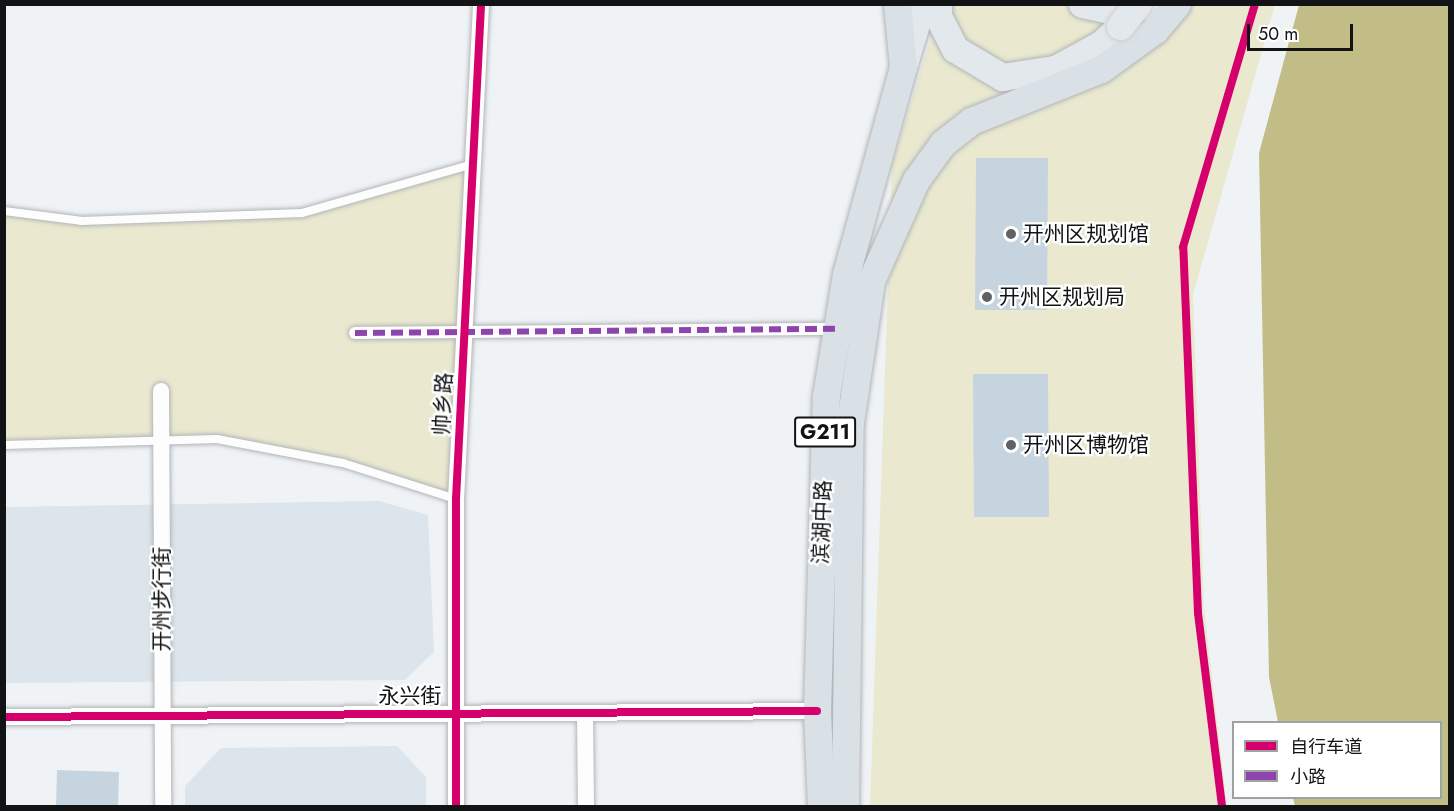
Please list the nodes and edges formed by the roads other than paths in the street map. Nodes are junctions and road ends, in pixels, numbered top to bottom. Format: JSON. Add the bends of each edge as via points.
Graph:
{"nodes":[{"id":1,"x":480,"y":4,"type":"edge"},
{"id":2,"x":897,"y":4,"type":"edge"},
{"id":3,"x":922,"y":4,"type":"edge"},
{"id":4,"x":938,"y":4,"type":"edge"},
{"id":5,"x":1082,"y":4,"type":"edge"},
{"id":6,"x":1138,"y":4,"type":"edge"},
{"id":7,"x":1157,"y":4,"type":"edge"},
{"id":8,"x":1177,"y":4,"type":"edge"},
{"id":9,"x":903,"y":67,"type":"junction"},
{"id":10,"x":472,"y":164,"type":"junction"},
{"id":11,"x":4,"y":211,"type":"edge"},
{"id":12,"x":836,"y":328,"type":"junction"},
{"id":13,"x":464,"y":330,"type":"junction"},
{"id":14,"x":355,"y":333,"type":"dead end"},
{"id":15,"x":161,"y":391,"type":"dead end"},
{"id":16,"x":161,"y":441,"type":"junction"},
{"id":17,"x":4,"y":445,"type":"edge"},
{"id":18,"x":456,"y":499,"type":"junction"},
{"id":19,"x":817,"y":711,"type":"junction"},
{"id":20,"x":585,"y":712,"type":"junction"},
{"id":21,"x":457,"y":713,"type":"junction"},
{"id":22,"x":163,"y":715,"type":"junction"},
{"id":23,"x":4,"y":717,"type":"edge"},
{"id":24,"x":163,"y":807,"type":"edge"},
{"id":25,"x":456,"y":807,"type":"edge"},
{"id":26,"x":586,"y":807,"type":"edge"},
{"id":27,"x":821,"y":807,"type":"edge"},
{"id":28,"x":844,"y":807,"type":"edge"}],
"edges":[{"from":1,"to":10,"type":"street","name":"帅乡路"},
{"from":2,"to":9,"type":"highway","number":"G211"},
{"from":3,"to":9,"type":"main road"},
{"from":4,"to":6,"type":"main road","bridge":true,"via":[[938,16],[955,49],[1002,77],[1055,69],[1101,44]]},
{"from":5,"to":7,"type":"main road","via":[[1116,11]]},
{"from":8,"to":28,"type":"highway","name":"滨湖中路","number":"G211","via":[[1155,30],[1101,69],[970,121],[943,143],[916,180],[871,281],[850,422]]},
{"from":9,"to":12,"type":"highway","name":"滨湖中路","number":"G211"},
{"from":10,"to":11,"type":"lane","via":[[302,213],[82,221]]},
{"from":10,"to":13,"type":"street","name":"帅乡路"},
{"from":12,"to":13,"type":"street"},
{"from":12,"to":19,"type":"highway","name":"滨湖中路","number":"G211","via":[[826,396]]},
{"from":13,"to":14,"type":"street"},
{"from":13,"to":18,"type":"street","name":"帅乡路"},
{"from":15,"to":16,"type":"street","name":"开州步行街"},
{"from":16,"to":17,"type":"lane"},
{"from":16,"to":18,"type":"lane","via":[[217,439],[343,463]]},
{"from":16,"to":22,"type":"street","name":"开州步行街"},
{"from":18,"to":21,"type":"street","name":"帅乡路"},
{"from":19,"to":20,"type":"street","name":"永兴街"},
{"from":19,"to":27,"type":"highway","name":"滨湖中路","number":"G211"},
{"from":20,"to":21,"type":"street","name":"永兴街"},
{"from":20,"to":26,"type":"street"},
{"from":21,"to":22,"type":"street","name":"永兴街"},
{"from":21,"to":25,"type":"street","name":"帅乡路"},
{"from":22,"to":23,"type":"street","name":"永兴街"},
{"from":22,"to":24,"type":"street","name":"开州步行街"}]}
